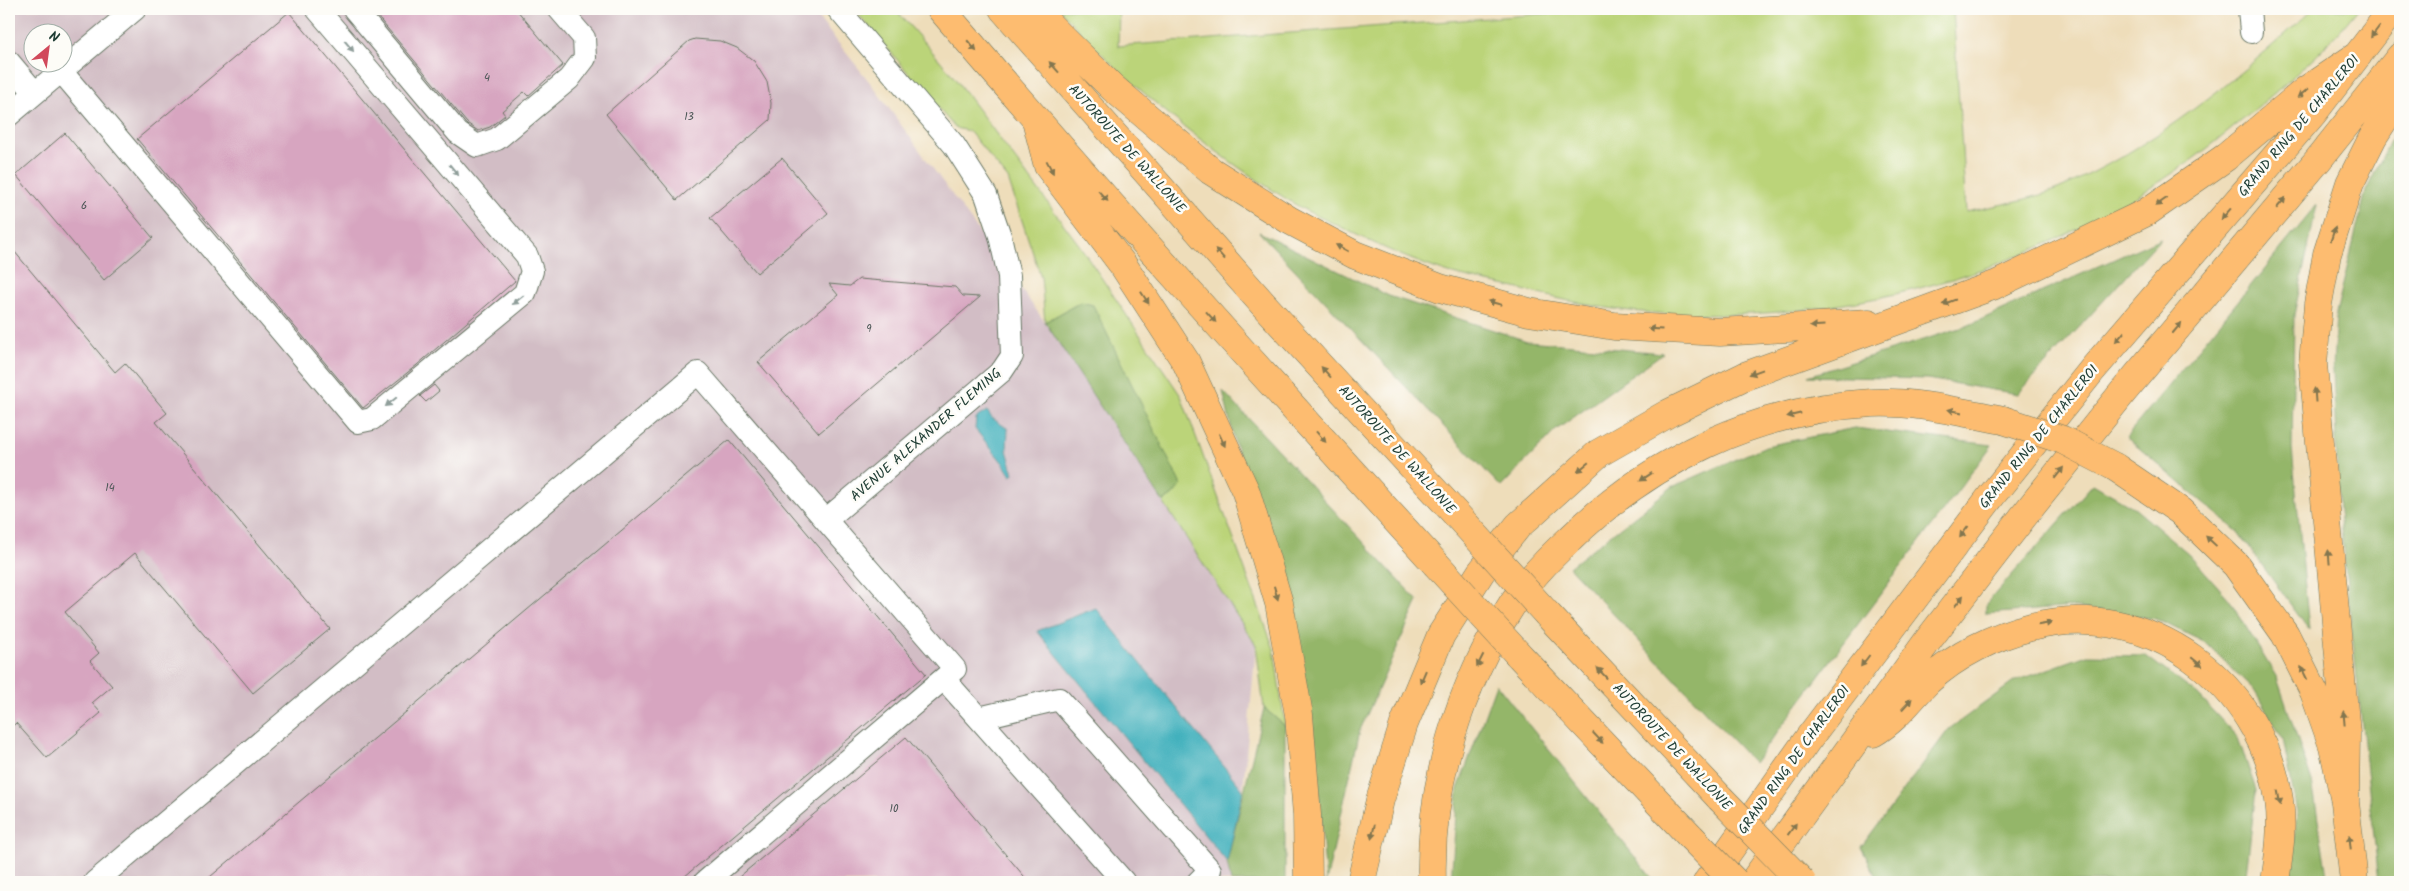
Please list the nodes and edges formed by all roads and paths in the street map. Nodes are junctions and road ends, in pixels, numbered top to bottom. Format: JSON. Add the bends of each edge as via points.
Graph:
{"nodes":[{"id":1,"x":135,"y":9,"type":"edge"},
{"id":2,"x":317,"y":9,"type":"edge"},
{"id":3,"x":354,"y":9,"type":"edge"},
{"id":4,"x":559,"y":9,"type":"edge"},
{"id":5,"x":838,"y":9,"type":"edge"},
{"id":6,"x":941,"y":9,"type":"edge"},
{"id":7,"x":1003,"y":9,"type":"edge"},
{"id":8,"x":1033,"y":9,"type":"edge"},
{"id":9,"x":2249,"y":9,"type":"edge"},
{"id":10,"x":2393,"y":9,"type":"edge"},
{"id":11,"x":2251,"y":32,"type":"dead end"},
{"id":12,"x":2358,"y":55,"type":"junction"},
{"id":13,"x":2400,"y":57,"type":"edge"},
{"id":14,"x":9,"y":62,"type":"edge"},
{"id":15,"x":72,"y":63,"type":"edge"},
{"id":16,"x":61,"y":72,"type":"edge"},
{"id":17,"x":63,"y":72,"type":"edge"},
{"id":18,"x":35,"y":93,"type":"junction"},
{"id":19,"x":2400,"y":95,"type":"edge"},
{"id":20,"x":9,"y":115,"type":"edge"},
{"id":21,"x":1036,"y":120,"type":"junction"},
{"id":22,"x":1900,"y":321,"type":"junction"},
{"id":23,"x":826,"y":520,"type":"junction"},
{"id":24,"x":944,"y":678,"type":"junction"},
{"id":25,"x":978,"y":718,"type":"junction"},
{"id":26,"x":1855,"y":743,"type":"junction"},
{"id":27,"x":2345,"y":802,"type":"junction"},
{"id":28,"x":95,"y":882,"type":"edge"},
{"id":29,"x":705,"y":882,"type":"edge"},
{"id":30,"x":1124,"y":882,"type":"edge"},
{"id":31,"x":1198,"y":882,"type":"edge"},
{"id":32,"x":1308,"y":882,"type":"edge"},
{"id":33,"x":1361,"y":882,"type":"edge"},
{"id":34,"x":1432,"y":882,"type":"edge"},
{"id":35,"x":1707,"y":882,"type":"edge"},
{"id":36,"x":1735,"y":882,"type":"edge"},
{"id":37,"x":1753,"y":882,"type":"edge"},
{"id":38,"x":1802,"y":882,"type":"edge"},
{"id":39,"x":2275,"y":882,"type":"edge"},
{"id":40,"x":2354,"y":882,"type":"edge"}],
"edges":[{"from":1,"to":15,"type":"street"},
{"from":2,"to":17,"type":"street","one_way":true,"via":[[527,256],[532,270],[525,293],[372,418],[358,422]]},
{"from":3,"to":4,"type":"street","via":[[458,133],[477,146],[497,139],[569,79],[585,58],[584,38]]},
{"from":5,"to":23,"type":"street","name":"AVENUE ALEXANDER FLEMING","via":[[954,145],[986,196],[1009,276],[1012,356],[1002,371]]},
{"from":6,"to":21,"type":"highway","one_way":true},
{"from":38,"to":7,"type":"highway","name":"AUTOROUTE DE WALLONIE","one_way":true,"bridge":true,"via":[[1547,614],[1264,304]]},
{"from":22,"to":8,"type":"highway","one_way":true,"via":[[1720,332],[1614,326],[1530,312],[1440,288],[1355,255],[1289,220],[1211,171],[1113,88]]},
{"from":9,"to":11,"type":"street"},
{"from":10,"to":12,"type":"highway","name":"GRAND RING DE CHARLEROI","one_way":true},
{"from":12,"to":22,"type":"highway","one_way":true,"via":[[2306,90],[2226,156],[2147,212],[1995,285]]},
{"from":12,"to":35,"type":"highway","name":"GRAND RING DE CHARLEROI","one_way":true,"via":[[2309,118],[2093,369],[1992,495],[1808,739]]},
{"from":26,"to":13,"type":"highway","one_way":true,"via":[[1929,639],[2100,421]]},
{"from":14,"to":18,"type":"street"},
{"from":16,"to":18,"type":"street"},
{"from":18,"to":20,"type":"street"},
{"from":27,"to":19,"type":"highway","one_way":true,"via":[[2346,734],[2313,364],[2318,304],[2327,254],[2350,183],[2372,137]]},
{"from":21,"to":32,"type":"highway","one_way":true,"via":[[1048,166],[1122,264],[1186,362],[1246,492],[1279,603],[1299,715],[1307,815]]},
{"from":21,"to":36,"type":"highway","one_way":true,"bridge":true,"via":[[1518,654]]},
{"from":22,"to":33,"type":"highway","one_way":true,"via":[[1746,376],[1669,413],[1599,453],[1518,526],[1481,572],[1441,635],[1404,724],[1380,800]]},
{"from":23,"to":24,"type":"street","via":[[955,669]]},
{"from":23,"to":28,"type":"street","via":[[698,373]]},
{"from":24,"to":25,"type":"street"},
{"from":24,"to":29,"type":"street"},
{"from":25,"to":30,"type":"street"},
{"from":25,"to":31,"type":"street","via":[[1059,699],[1210,870]]},
{"from":37,"to":26,"type":"highway","one_way":true},
{"from":26,"to":39,"type":"highway","one_way":true,"via":[[1890,723],[1929,681],[1949,665],[1992,640],[2031,627],[2087,619],[2146,633],[2171,643],[2196,660],[2244,711],[2260,738],[2273,772],[2282,824]]},
{"from":27,"to":34,"type":"highway","one_way":true,"bridge":true,"via":[[2333,746],[2285,634],[2236,565],[2180,511],[2115,467],[2063,440],[2003,420],[1939,407],[1874,403],[1823,408],[1770,420],[1720,437],[1666,463],[1622,493],[1548,559],[1514,602],[1478,662],[1453,727],[1438,791],[1431,850]]},
{"from":40,"to":27,"type":"highway","one_way":true}]}
